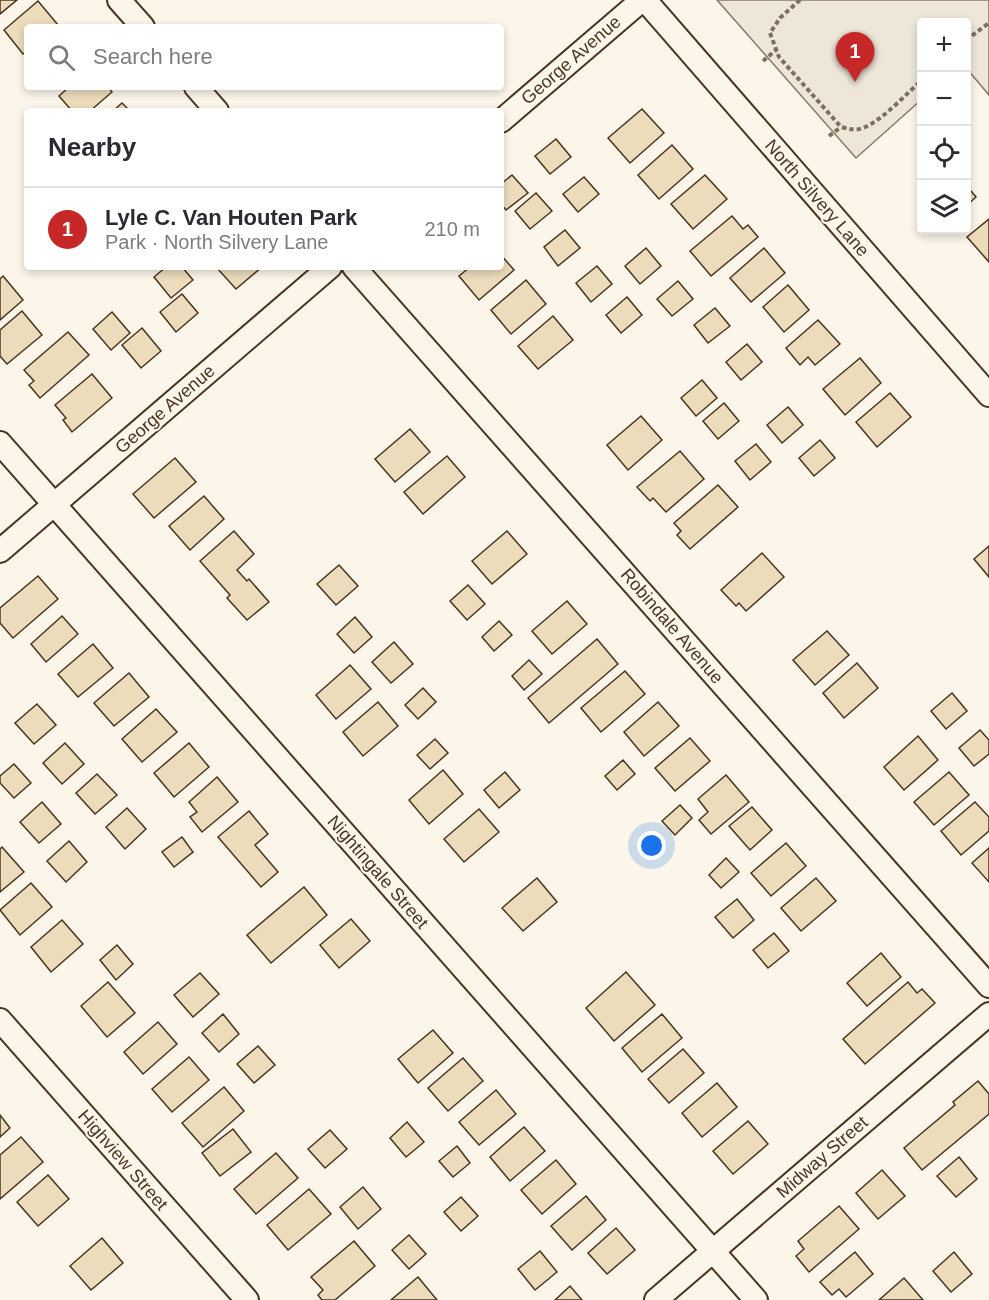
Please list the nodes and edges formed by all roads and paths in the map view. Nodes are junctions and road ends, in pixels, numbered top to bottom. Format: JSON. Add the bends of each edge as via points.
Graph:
{"nodes":[{"id":1,"x":119,"y":0,"type":"edge"},
{"id":2,"x":643,"y":0,"type":"edge"},
{"id":3,"x":800,"y":0,"type":"edge"},
{"id":4,"x":989,"y":23,"type":"edge"},
{"id":5,"x":140,"y":24,"type":"edge"},
{"id":6,"x":971,"y":36,"type":"edge"},
{"id":7,"x":776,"y":50,"type":"junction"},
{"id":8,"x":763,"y":61,"type":"dead end"},
{"id":9,"x":917,"y":84,"type":"edge"},
{"id":10,"x":199,"y":90,"type":"edge"},
{"id":11,"x":214,"y":108,"type":"edge"},
{"id":12,"x":504,"y":118,"type":"edge"},
{"id":13,"x":841,"y":127,"type":"junction"},
{"id":14,"x":829,"y":136,"type":"dead end"},
{"id":15,"x":327,"y":270,"type":"edge"},
{"id":16,"x":357,"y":270,"type":"edge"},
{"id":17,"x":989,"y":395,"type":"edge"},
{"id":18,"x":0,"y":443,"type":"edge"},
{"id":19,"x":54,"y":505,"type":"junction"},
{"id":20,"x":0,"y":551,"type":"edge"},
{"id":21,"x":989,"y":986,"type":"edge"},
{"id":22,"x":989,"y":1014,"type":"edge"},
{"id":23,"x":0,"y":1020,"type":"edge"},
{"id":24,"x":713,"y":1251,"type":"junction"},
{"id":25,"x":247,"y":1300,"type":"edge"},
{"id":26,"x":656,"y":1300,"type":"edge"},
{"id":27,"x":756,"y":1300,"type":"edge"}],
"edges":[{"from":1,"to":5,"type":"street"},
{"from":2,"to":12,"type":"street","name":"George Avenue"},
{"from":2,"to":17,"type":"street","name":"North Silvery Lane"},
{"from":3,"to":7,"type":"path","via":[[770,33]]},
{"from":4,"to":6,"type":"path"},
{"from":7,"to":8,"type":"path"},
{"from":7,"to":13,"type":"path"},
{"from":9,"to":13,"type":"path","via":[[864,128]]},
{"from":10,"to":11,"type":"street"},
{"from":13,"to":14,"type":"path"},
{"from":15,"to":19,"type":"street","name":"George Avenue"},
{"from":16,"to":21,"type":"street","name":"Robindale Avenue"},
{"from":18,"to":19,"type":"street","name":"Nightingale Street"},
{"from":19,"to":20,"type":"street","name":"George Avenue"},
{"from":19,"to":24,"type":"street","name":"Nightingale Street"},
{"from":22,"to":24,"type":"street","name":"Midway Street"},
{"from":23,"to":25,"type":"street","name":"Highview Street"},
{"from":24,"to":26,"type":"street","name":"Midway Street"},
{"from":24,"to":27,"type":"street","name":"Nightingale Street"}]}
